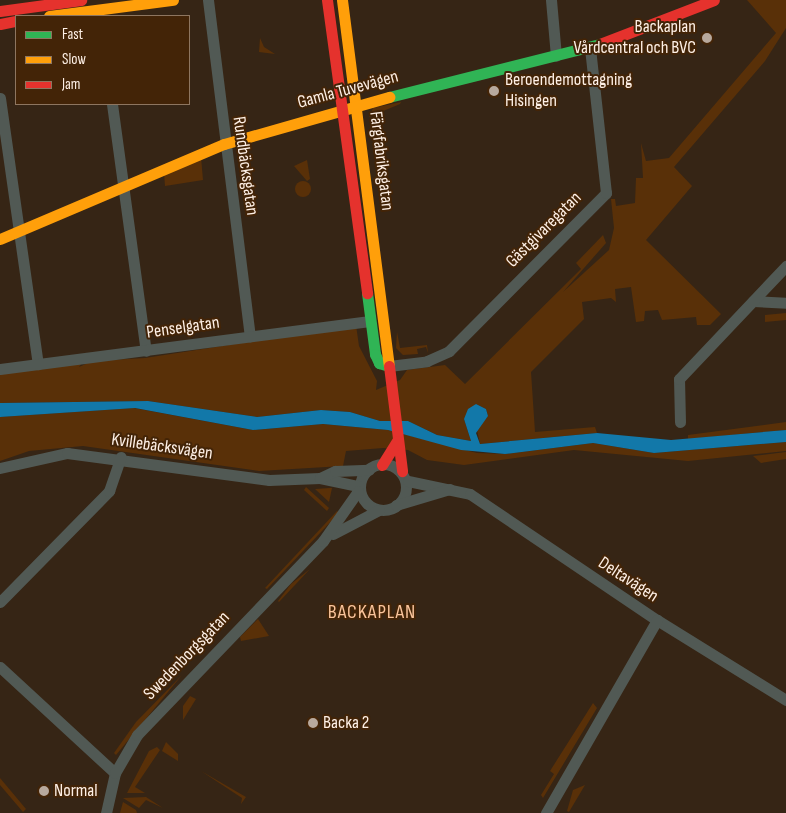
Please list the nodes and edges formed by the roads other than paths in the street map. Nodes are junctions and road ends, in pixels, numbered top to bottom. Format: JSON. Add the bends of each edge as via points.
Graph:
{"nodes":[{"id":1,"x":81,"y":0,"type":"edge"},
{"id":2,"x":173,"y":0,"type":"edge"},
{"id":3,"x":208,"y":0,"type":"edge"},
{"id":4,"x":327,"y":0,"type":"edge"},
{"id":5,"x":342,"y":0,"type":"edge"},
{"id":6,"x":551,"y":0,"type":"edge"},
{"id":7,"x":714,"y":0,"type":"edge"},
{"id":8,"x":99,"y":9,"type":"edge"},
{"id":9,"x":0,"y":11,"type":"edge"},
{"id":10,"x":56,"y":15,"type":"edge"},
{"id":11,"x":15,"y":21,"type":"edge"},
{"id":12,"x":0,"y":24,"type":"edge"},
{"id":13,"x":590,"y":48,"type":"junction"},
{"id":14,"x":556,"y":56,"type":"junction"},
{"id":15,"x":0,"y":98,"type":"edge"},
{"id":16,"x":112,"y":105,"type":"edge"},
{"id":17,"x":356,"y":105,"type":"junction"},
{"id":18,"x":344,"y":108,"type":"junction"},
{"id":19,"x":224,"y":144,"type":"junction"},
{"id":20,"x":123,"y":187,"type":"junction"},
{"id":21,"x":19,"y":231,"type":"junction"},
{"id":22,"x":0,"y":239,"type":"edge"},
{"id":23,"x":786,"y":266,"type":"edge"},
{"id":24,"x":752,"y":301,"type":"junction"},
{"id":25,"x":786,"y":303,"type":"edge"},
{"id":26,"x":370,"y":321,"type":"junction"},
{"id":27,"x":383,"y":326,"type":"junction"},
{"id":28,"x":250,"y":336,"type":"junction"},
{"id":29,"x":146,"y":351,"type":"junction"},
{"id":30,"x":38,"y":364,"type":"junction"},
{"id":31,"x":389,"y":366,"type":"junction"},
{"id":32,"x":0,"y":369,"type":"edge"},
{"id":33,"x":680,"y":422,"type":"dead end"},
{"id":34,"x":397,"y":441,"type":"junction"},
{"id":35,"x":121,"y":457,"type":"junction"},
{"id":36,"x":382,"y":465,"type":"junction"},
{"id":37,"x":0,"y":468,"type":"edge"},
{"id":38,"x":369,"y":470,"type":"junction"},
{"id":39,"x":405,"y":476,"type":"junction"},
{"id":40,"x":320,"y":478,"type":"junction"},
{"id":41,"x":358,"y":489,"type":"junction"},
{"id":42,"x":452,"y":489,"type":"junction"},
{"id":43,"x":396,"y":505,"type":"junction"},
{"id":44,"x":379,"y":510,"type":"junction"},
{"id":45,"x":323,"y":541,"type":"junction"},
{"id":46,"x":0,"y":602,"type":"edge"},
{"id":47,"x":657,"y":620,"type":"junction"},
{"id":48,"x":0,"y":666,"type":"edge"},
{"id":49,"x":786,"y":700,"type":"edge"},
{"id":50,"x":115,"y":773,"type":"junction"},
{"id":51,"x":106,"y":813,"type":"edge"},
{"id":52,"x":546,"y":813,"type":"edge"}],
"edges":[{"from":1,"to":9,"type":"street"},
{"from":2,"to":8,"type":"street"},
{"from":3,"to":19,"type":"street","name":"Rundbäcksgatan"},
{"from":4,"to":18,"type":"street","name":"Färgfabriksgatan"},
{"from":5,"to":17,"type":"street","name":"Färgfabriksgatan"},
{"from":6,"to":14,"type":"street"},
{"from":7,"to":13,"type":"street","name":"Gamla Tuvevägen"},
{"from":8,"to":10,"type":"street"},
{"from":11,"to":12,"type":"street"},
{"from":13,"to":14,"type":"street","name":"Gamla Tuvevägen"},
{"from":13,"to":31,"type":"street","name":"Gästgivaregatan","via":[[606,193],[448,352],[427,361]]},
{"from":14,"to":17,"type":"street","name":"Gamla Tuvevägen"},
{"from":15,"to":21,"type":"street"},
{"from":16,"to":20,"type":"street"},
{"from":17,"to":18,"type":"street","name":"Gamla Tuvevägen"},
{"from":17,"to":27,"type":"street","name":"Färgfabriksgatan"},
{"from":18,"to":19,"type":"street","name":"Gamla Tuvevägen"},
{"from":18,"to":26,"type":"street","name":"Färgfabriksgatan"},
{"from":19,"to":20,"type":"street","name":"Gamla Tuvevägen"},
{"from":19,"to":28,"type":"street","name":"Rundbäcksgatan"},
{"from":20,"to":21,"type":"street","name":"Gamla Tuvevägen"},
{"from":20,"to":29,"type":"street"},
{"from":21,"to":22,"type":"street","name":"Gamla Tuvevägen"},
{"from":21,"to":30,"type":"street"},
{"from":23,"to":24,"type":"street"},
{"from":24,"to":25,"type":"street"},
{"from":24,"to":33,"type":"street","via":[[679,379]]},
{"from":26,"to":27,"type":"street"},
{"from":26,"to":28,"type":"street","name":"Penselgatan"},
{"from":26,"to":31,"type":"street","name":"Färgfabriksgatan","via":[[375,354],[379,363]]},
{"from":27,"to":31,"type":"street","name":"Färgfabriksgatan"},
{"from":28,"to":29,"type":"street","name":"Penselgatan"},
{"from":29,"to":30,"type":"street","name":"Penselgatan"},
{"from":30,"to":32,"type":"street","name":"Penselgatan"},
{"from":31,"to":34,"type":"street","name":"Färgfabriksgatan"},
{"from":34,"to":36,"type":"street"},
{"from":34,"to":39,"type":"street","name":"Färgfabriksgatan"},
{"from":35,"to":37,"type":"street","name":"Kvillebäcksvägen","via":[[49,455]]},
{"from":35,"to":40,"type":"street","name":"Kvillebäcksvägen","via":[[269,480]]},
{"from":35,"to":46,"type":"street","via":[[109,491]]},
{"from":36,"to":38,"type":"street"},
{"from":36,"to":39,"type":"street"},
{"from":38,"to":40,"type":"street","name":"Kvillebäcksvägen","via":[[335,471]]},
{"from":38,"to":41,"type":"street","name":"Swedenborgsgatan"},
{"from":39,"to":42,"type":"street","name":"Deltavägen"},
{"from":39,"to":43,"type":"street","via":[[406,495]]},
{"from":40,"to":41,"type":"street","name":"Kvillebäcksvägen"},
{"from":41,"to":44,"type":"street","via":[[365,505]]},
{"from":41,"to":45,"type":"street","name":"Swedenborgsgatan"},
{"from":42,"to":43,"type":"street"},
{"from":42,"to":47,"type":"street","name":"Deltavägen","via":[[470,494]]},
{"from":43,"to":44,"type":"street","name":"Swedenborgsgatan"},
{"from":44,"to":45,"type":"street","name":"Swedenborgsgatan","via":[[349,522]]},
{"from":45,"to":50,"type":"street","name":"Swedenborgsgatan","via":[[137,735]]},
{"from":47,"to":49,"type":"street","name":"Deltavägen"},
{"from":47,"to":52,"type":"street"},
{"from":48,"to":50,"type":"street"},
{"from":50,"to":51,"type":"street","name":"Swedenborgsgatan"}]}
